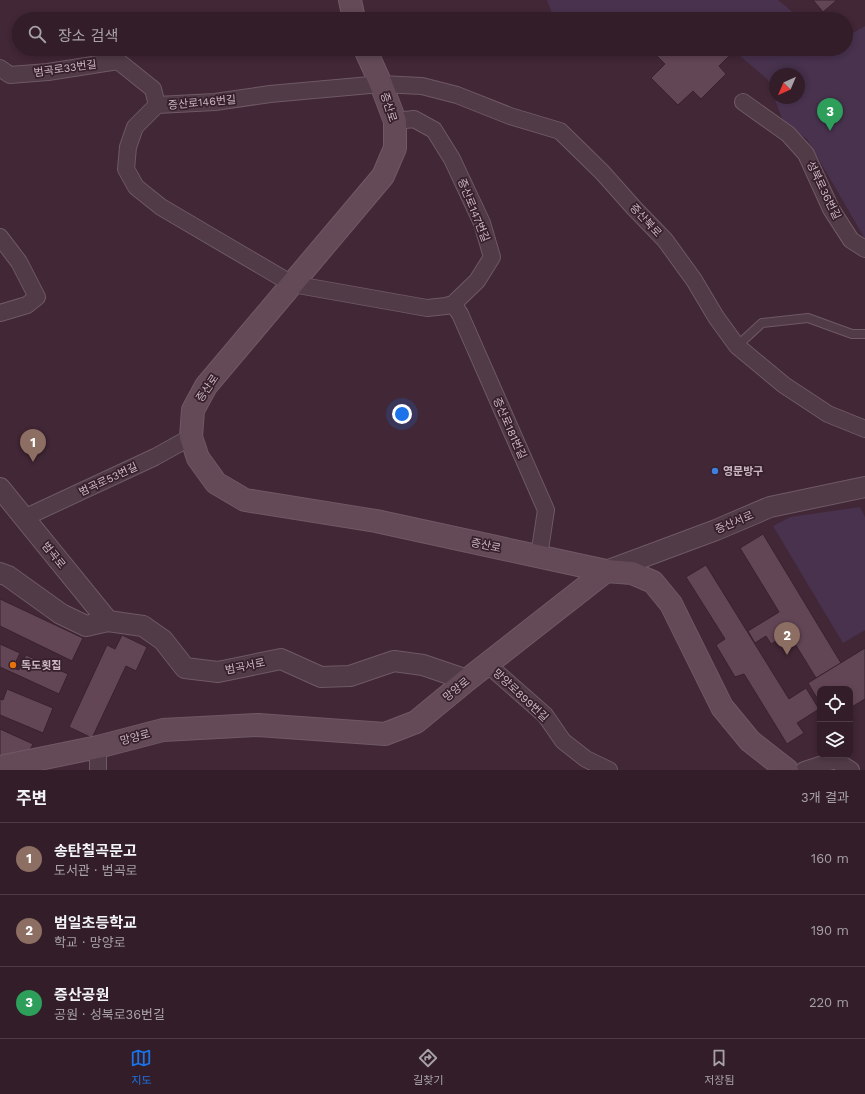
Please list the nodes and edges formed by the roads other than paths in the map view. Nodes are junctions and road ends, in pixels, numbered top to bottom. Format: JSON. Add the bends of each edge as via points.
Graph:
{"nodes":[{"id":1,"x":350,"y":0,"type":"edge"},
{"id":2,"x":361,"y":0,"type":"edge"},
{"id":3,"x":353,"y":12,"type":"edge"},
{"id":4,"x":357,"y":12,"type":"edge"},
{"id":5,"x":368,"y":56,"type":"edge"},
{"id":6,"x":0,"y":68,"type":"edge"},
{"id":7,"x":381,"y":84,"type":"junction"},
{"id":8,"x":744,"y":102,"type":"dead end"},
{"id":9,"x":157,"y":105,"type":"junction"},
{"id":10,"x":395,"y":120,"type":"junction"},
{"id":11,"x":0,"y":237,"type":"edge"},
{"id":12,"x":865,"y":250,"type":"edge"},
{"id":13,"x":292,"y":284,"type":"junction"},
{"id":14,"x":453,"y":304,"type":"junction"},
{"id":15,"x":0,"y":313,"type":"edge"},
{"id":16,"x":865,"y":334,"type":"edge"},
{"id":17,"x":737,"y":346,"type":"junction"},
{"id":18,"x":865,"y":429,"type":"edge"},
{"id":19,"x":191,"y":437,"type":"junction"},
{"id":20,"x":865,"y":487,"type":"edge"},
{"id":21,"x":0,"y":488,"type":"edge"},
{"id":22,"x":24,"y":518,"type":"junction"},
{"id":23,"x":539,"y":556,"type":"junction"},
{"id":24,"x":606,"y":571,"type":"junction"},
{"id":25,"x":0,"y":573,"type":"edge"},
{"id":26,"x":108,"y":621,"type":"junction"},
{"id":27,"x":487,"y":664,"type":"junction"},
{"id":28,"x":467,"y":680,"type":"junction"},
{"id":29,"x":98,"y":747,"type":"junction"},
{"id":30,"x":0,"y":768,"type":"edge"},
{"id":31,"x":98,"y":770,"type":"edge"},
{"id":32,"x":609,"y":770,"type":"edge"},
{"id":33,"x":787,"y":770,"type":"edge"},
{"id":34,"x":804,"y":770,"type":"edge"},
{"id":35,"x":851,"y":770,"type":"edge"}],
"edges":[{"from":1,"to":3,"type":"main road"},
{"from":2,"to":4,"type":"street"},
{"from":5,"to":7,"type":"main road","name":"증산로"},
{"from":6,"to":9,"type":"street","name":"범곡로33번길","via":[[10,75],[118,61],[153,89]]},
{"from":7,"to":9,"type":"street","name":"증산로146번길","via":[[270,94],[215,102]]},
{"from":7,"to":10,"type":"main road","name":"증산로"},
{"from":7,"to":17,"type":"street","name":"증산북로","via":[[422,86],[457,95],[510,116],[560,131],[665,240]]},
{"from":8,"to":12,"type":"street","name":"성북로36번길","via":[[788,134],[806,154],[831,208],[851,240]]},
{"from":9,"to":13,"type":"street","name":"증산로146번길","via":[[135,127],[128,147],[126,169],[136,187],[161,207]]},
{"from":10,"to":13,"type":"main road","name":"증산로","via":[[394,148],[383,176]]},
{"from":10,"to":14,"type":"street","name":"증산로147번길","via":[[414,119],[434,130],[452,159],[482,223],[492,257],[477,281]]},
{"from":11,"to":15,"type":"street","via":[[19,262],[37,297],[27,305]]},
{"from":13,"to":14,"type":"street","via":[[427,308]]},
{"from":13,"to":19,"type":"main road","name":"증산로","via":[[206,386],[193,410]]},
{"from":14,"to":23,"type":"street","name":"증산로181번길","via":[[460,314],[546,510]]},
{"from":16,"to":17,"type":"lane","via":[[852,334],[808,318],[762,323]]},
{"from":17,"to":18,"type":"street","name":"증산북로","via":[[784,384],[828,414]]},
{"from":19,"to":22,"type":"street","name":"범곡로53번길","via":[[155,457]]},
{"from":19,"to":23,"type":"main road","name":"증산로","via":[[198,458],[216,483],[244,500],[376,521]]},
{"from":20,"to":24,"type":"street","name":"증산서로","via":[[770,507]]},
{"from":21,"to":22,"type":"street","name":"범곡로"},
{"from":22,"to":26,"type":"street","name":"범곡로"},
{"from":23,"to":24,"type":"main road","name":"증산로"},
{"from":24,"to":27,"type":"main road","name":"망양로"},
{"from":24,"to":33,"type":"main road","via":[[632,573],[653,582],[671,604],[722,707],[750,741]]},
{"from":25,"to":26,"type":"street","name":"범곡서로","via":[[61,614],[86,626]]},
{"from":26,"to":28,"type":"street","name":"범곡서로","via":[[143,626],[163,640],[185,668],[218,672],[281,659],[321,677],[350,676],[394,661],[423,665]]},
{"from":27,"to":28,"type":"main road","name":"망양로"},
{"from":27,"to":32,"type":"street","name":"망양로899번길","via":[[545,715],[563,741],[586,759]]},
{"from":28,"to":29,"type":"main road","name":"망양로","via":[[416,722],[385,734],[258,725],[163,730]]},
{"from":29,"to":30,"type":"main road","name":"망양로"},
{"from":29,"to":31,"type":"street"},
{"from":34,"to":35,"type":"street","via":[[835,760]]}]}
